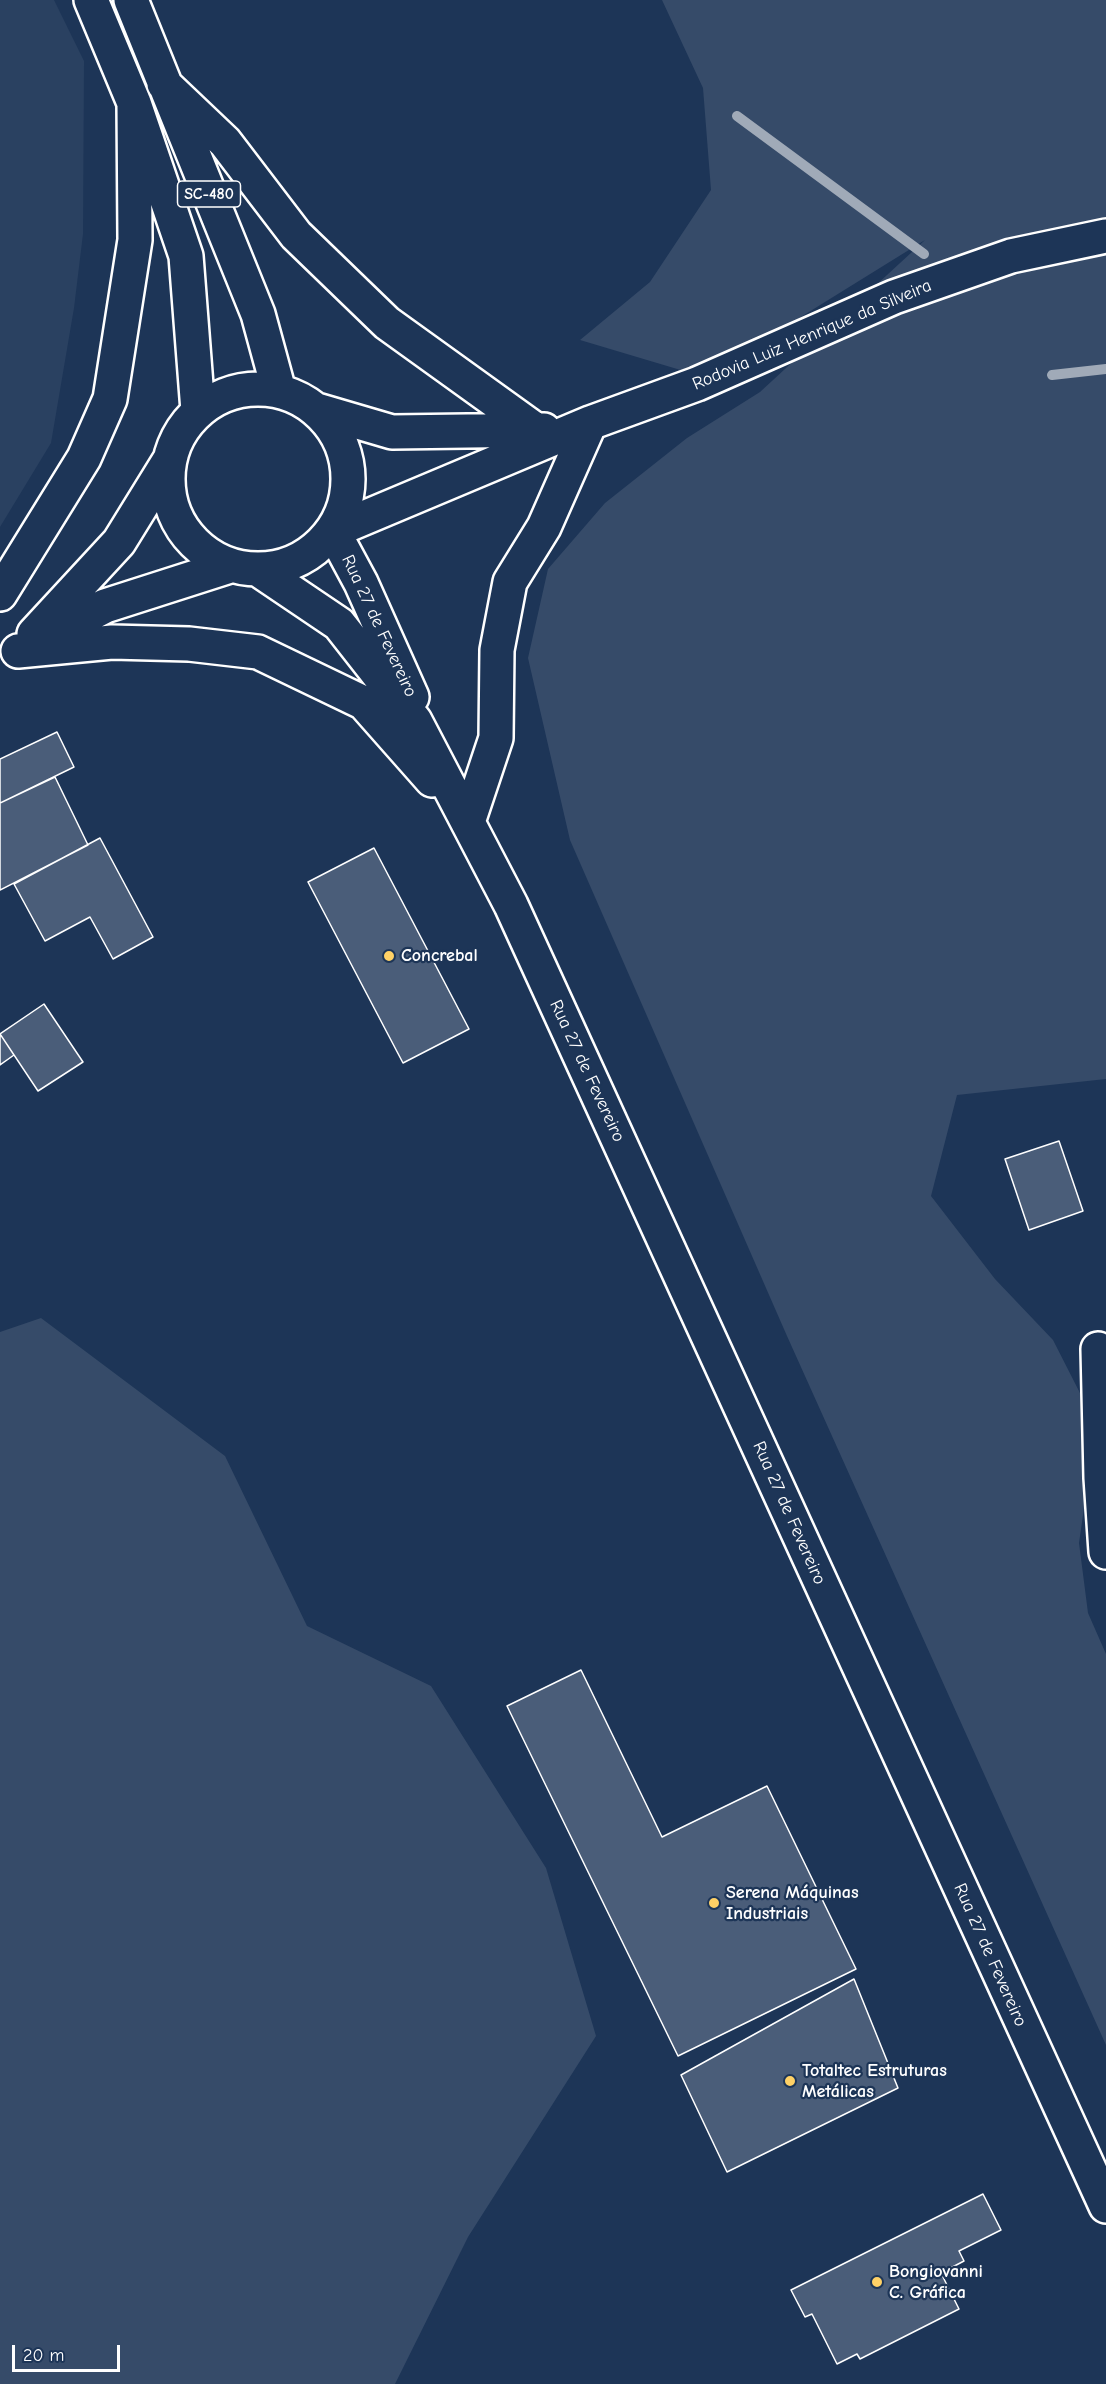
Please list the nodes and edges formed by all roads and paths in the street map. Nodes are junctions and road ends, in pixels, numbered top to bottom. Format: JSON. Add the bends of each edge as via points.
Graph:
{"nodes":[{"id":1,"x":91,"y":0,"type":"edge"},
{"id":2,"x":131,"y":0,"type":"edge"},
{"id":3,"x":164,"y":84,"type":"junction"},
{"id":4,"x":134,"y":103,"type":"junction"},
{"id":5,"x":1106,"y":236,"type":"edge"},
{"id":6,"x":279,"y":391,"type":"junction"},
{"id":7,"x":317,"y":410,"type":"junction"},
{"id":8,"x":198,"y":411,"type":"junction"},
{"id":9,"x":590,"y":423,"type":"junction"},
{"id":10,"x":537,"y":431,"type":"junction"},
{"id":11,"x":169,"y":461,"type":"junction"},
{"id":12,"x":333,"y":531,"type":"junction"},
{"id":13,"x":245,"y":568,"type":"junction"},
{"id":14,"x":0,"y":594,"type":"edge"},
{"id":15,"x":9,"y":656,"type":"edge"},
{"id":16,"x":468,"y":822,"type":"junction"},
{"id":17,"x":1098,"y":1349,"type":"dead end"},
{"id":18,"x":1106,"y":1552,"type":"edge"},
{"id":19,"x":1106,"y":2206,"type":"edge"}],
"edges":[{"from":1,"to":4,"type":"main road","number":"SC-480"},
{"from":2,"to":3,"type":"main road","number":"SC-480"},
{"from":3,"to":6,"type":"main road","number":"SC-480","via":[[258,314]]},
{"from":3,"to":10,"type":"main road","via":[[225,142],[296,235],[387,322]]},
{"from":4,"to":8,"type":"main road","number":"SC-480","via":[[186,256]]},
{"from":4,"to":14,"type":"main road","via":[[135,240],[110,399],[84,458]]},
{"from":5,"to":9,"type":"main road","name":"Rodovia Luiz Henrique da Silveira","via":[[1011,256],[894,297],[697,384]]},
{"from":6,"to":7,"type":"main road"},
{"from":6,"to":8,"type":"main road","via":[[241,391],[223,396]]},
{"from":7,"to":10,"type":"main road","name":"Rodovia Luiz Henrique da Silveira","via":[[392,432]]},
{"from":7,"to":12,"type":"main road","via":[[334,430],[345,454],[349,480],[345,507]]},
{"from":8,"to":11,"type":"main road","via":[[180,433]]},
{"from":9,"to":10,"type":"main road","name":"Rodovia Luiz Henrique da Silveira"},
{"from":9,"to":12,"type":"main road","name":"Rodovia Luiz Henrique da Silveira"},
{"from":9,"to":16,"type":"main road","via":[[544,527],[510,582],[497,650],[496,738]]},
{"from":11,"to":13,"type":"main road","via":[[168,494],[179,525],[201,550]]},
{"from":11,"to":15,"type":"main road","via":[[119,542]]},
{"from":12,"to":13,"type":"main road","via":[[313,551],[288,565]]},
{"from":12,"to":16,"type":"main road","name":"Rua 27 de Fevereiro","via":[[361,583]]},
{"from":13,"to":15,"type":"main road","via":[[105,606]]},
{"from":13,"to":16,"type":"main road","name":"Rua 27 de Fevereiro","via":[[339,624],[415,721]]},
{"from":15,"to":16,"type":"main road","via":[[112,642],[189,644],[258,652],[364,703]]},
{"from":16,"to":19,"type":"main road","name":"Rua 27 de Fevereiro","via":[[511,905]]},
{"from":17,"to":18,"type":"main road"}]}
